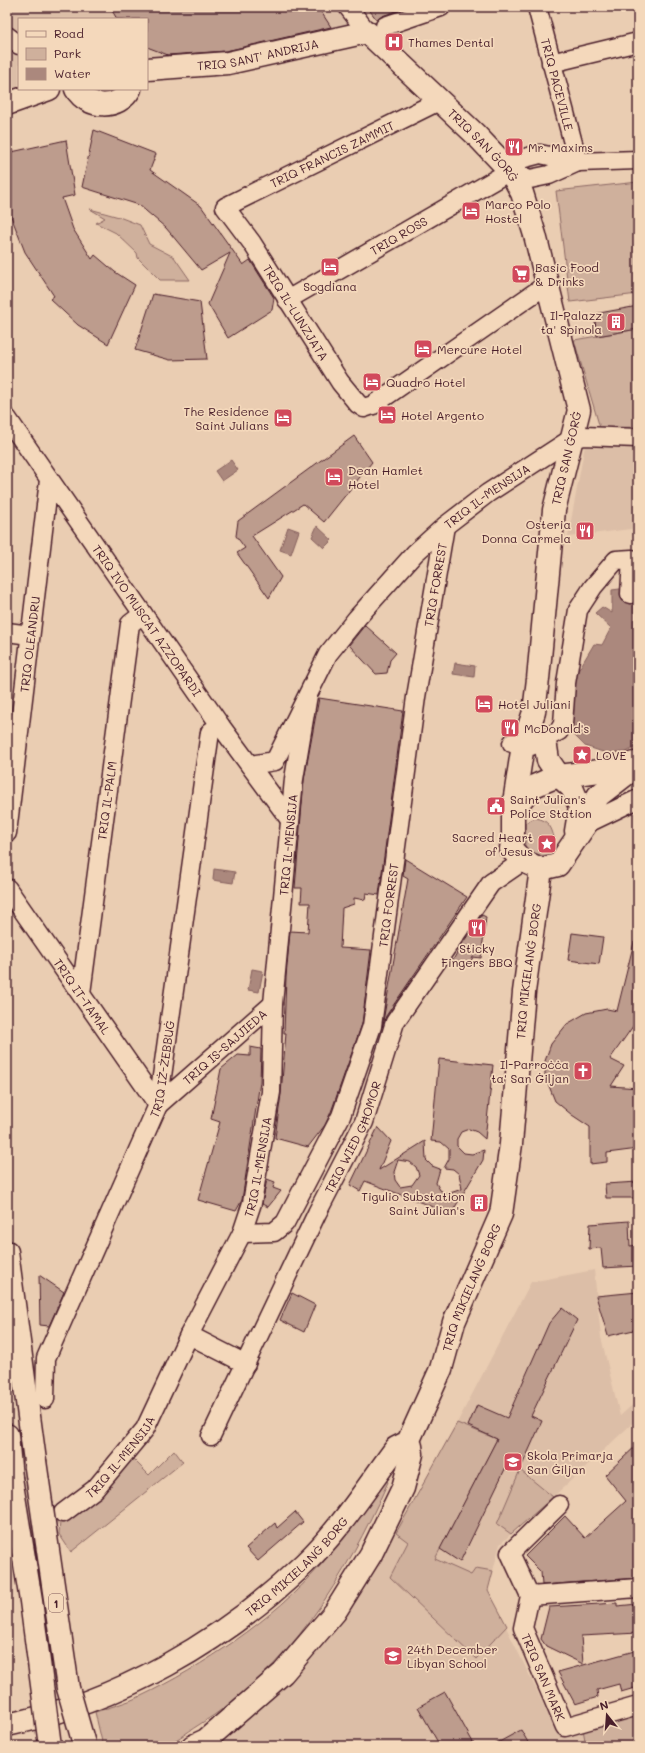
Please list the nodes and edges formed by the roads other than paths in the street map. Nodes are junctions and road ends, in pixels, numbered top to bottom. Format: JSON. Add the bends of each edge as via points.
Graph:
{"nodes":[{"id":1,"x":348,"y":7,"type":"edge"},
{"id":2,"x":441,"y":7,"type":"edge"},
{"id":3,"x":537,"y":7,"type":"edge"},
{"id":4,"x":376,"y":29,"type":"junction"},
{"id":5,"x":7,"y":36,"type":"edge"},
{"id":6,"x":638,"y":42,"type":"edge"},
{"id":7,"x":18,"y":44,"type":"edge"},
{"id":8,"x":551,"y":63,"type":"junction"},
{"id":9,"x":148,"y":69,"type":"edge"},
{"id":10,"x":47,"y":90,"type":"edge"},
{"id":11,"x":77,"y":90,"type":"edge"},
{"id":12,"x":129,"y":90,"type":"edge"},
{"id":13,"x":439,"y":101,"type":"junction"},
{"id":14,"x":7,"y":104,"type":"edge"},
{"id":15,"x":638,"y":160,"type":"edge"},
{"id":16,"x":578,"y":162,"type":"junction"},
{"id":17,"x":510,"y":171,"type":"junction"},
{"id":18,"x":225,"y":207,"type":"joint"},
{"id":19,"x":546,"y":285,"type":"junction"},
{"id":20,"x":287,"y":300,"type":"junction"},
{"id":21,"x":7,"y":418,"type":"edge"},
{"id":22,"x":638,"y":438,"type":"edge"},
{"id":23,"x":571,"y":439,"type":"junction"},
{"id":24,"x":49,"y":480,"type":"junction"},
{"id":25,"x":446,"y":526,"type":"junction"},
{"id":26,"x":638,"y":591,"type":"edge"},
{"id":27,"x":143,"y":614,"type":"junction"},
{"id":28,"x":7,"y":632,"type":"edge"},
{"id":29,"x":30,"y":635,"type":"junction"},
{"id":30,"x":308,"y":695,"type":"junction"},
{"id":31,"x":220,"y":725,"type":"junction"},
{"id":32,"x":531,"y":744,"type":"junction"},
{"id":33,"x":275,"y":761,"type":"junction"},
{"id":34,"x":296,"y":764,"type":"junction"},
{"id":35,"x":638,"y":764,"type":"edge"},
{"id":36,"x":250,"y":766,"type":"junction"},
{"id":37,"x":594,"y":773,"type":"junction"},
{"id":38,"x":559,"y":776,"type":"junction"},
{"id":39,"x":638,"y":799,"type":"edge"},
{"id":40,"x":513,"y":809,"type":"junction"},
{"id":41,"x":290,"y":820,"type":"junction"},
{"id":42,"x":580,"y":832,"type":"junction"},
{"id":43,"x":7,"y":833,"type":"edge"},
{"id":44,"x":532,"y":865,"type":"junction"},
{"id":45,"x":7,"y":888,"type":"edge"},
{"id":46,"x":81,"y":993,"type":"junction"},
{"id":47,"x":273,"y":1004,"type":"junction"},
{"id":48,"x":395,"y":1022,"type":"junction"},
{"id":49,"x":372,"y":1026,"type":"junction"},
{"id":50,"x":158,"y":1105,"type":"junction"},
{"id":51,"x":242,"y":1233,"type":"junction"},
{"id":52,"x":7,"y":1252,"type":"edge"},
{"id":53,"x":189,"y":1335,"type":"junction"},
{"id":54,"x":246,"y":1364,"type":"junction"},
{"id":55,"x":45,"y":1399,"type":"dead end"},
{"id":56,"x":7,"y":1435,"type":"edge"},
{"id":57,"x":211,"y":1436,"type":"dead end"},
{"id":58,"x":408,"y":1442,"type":"junction"},
{"id":59,"x":559,"y":1505,"type":"dead end"},
{"id":60,"x":62,"y":1513,"type":"tunnel mouth"},
{"id":61,"x":638,"y":1588,"type":"edge"},
{"id":62,"x":530,"y":1596,"type":"junction"},
{"id":63,"x":638,"y":1706,"type":"edge"},
{"id":64,"x":7,"y":1724,"type":"edge"},
{"id":65,"x":85,"y":1745,"type":"edge"},
{"id":66,"x":50,"y":1746,"type":"edge"},
{"id":67,"x":193,"y":1746,"type":"edge"}],
"edges":[{"from":1,"to":4,"type":"street","name":"TRIQ SAN ĠORĠ"},
{"from":2,"to":4,"type":"street"},
{"from":3,"to":8,"type":"street","name":"TRIQ PACEVILLE"},
{"from":4,"to":9,"type":"main road","name":"TRIQ SANT' ANDRIJA","via":[[228,63]]},
{"from":4,"to":13,"type":"main road","name":"TRIQ SAN ĠORĠ"},
{"from":5,"to":7,"type":"street"},
{"from":6,"to":8,"type":"street"},
{"from":8,"to":16,"type":"street","name":"TRIQ PACEVILLE"},
{"from":10,"to":14,"type":"main road"},
{"from":11,"to":12,"type":"main road","via":[[86,100],[105,105],[119,101]]},
{"from":13,"to":17,"type":"main road","name":"TRIQ SAN ĠORĠ"},
{"from":13,"to":18,"type":"street","name":"TRIQ FRANCIS ZAMMIT"},
{"from":15,"to":16,"type":"street"},
{"from":16,"to":17,"type":"street","via":[[549,175],[530,179]]},
{"from":17,"to":19,"type":"main road","name":"TRIQ SAN ĠORĠ","via":[[522,193]]},
{"from":17,"to":20,"type":"street","name":"TRIQ ROSS"},
{"from":18,"to":20,"type":"street","name":"TRIQ IL-LUNZJATA","via":[[252,243]]},
{"from":19,"to":20,"type":"street","name":"TRIQ IL-LUNZJATA","via":[[373,405],[364,408],[340,382]]},
{"from":19,"to":23,"type":"main road","name":"TRIQ SAN ĠORĠ","via":[[579,410]]},
{"from":21,"to":24,"type":"street","name":"TRIQ IVO MUSCAT AZZOPARDI"},
{"from":22,"to":23,"type":"street","via":[[583,436]]},
{"from":23,"to":25,"type":"street","name":"TRIQ IL-MENSIJA","via":[[488,493]]},
{"from":23,"to":32,"type":"main road","name":"TRIQ SAN ĠORĠ","via":[[554,510]]},
{"from":24,"to":27,"type":"street","name":"TRIQ IVO MUSCAT AZZOPARDI"},
{"from":24,"to":29,"type":"street","name":"TRIQ OLEANDRU"},
{"from":25,"to":30,"type":"street","name":"TRIQ IL-MENSIJA","via":[[416,553],[357,618],[328,654]]},
{"from":25,"to":49,"type":"street","name":"TRIQ FORREST","via":[[416,697]]},
{"from":26,"to":32,"type":"street","via":[[630,594],[632,559],[616,560],[593,587],[578,610],[566,683],[563,724],[559,731]]},
{"from":27,"to":31,"type":"street","name":"TRIQ IVO MUSCAT AZZOPARDI"},
{"from":27,"to":46,"type":"street","name":"TRIQ IL-PALM","via":[[130,624]]},
{"from":28,"to":29,"type":"street"},
{"from":29,"to":43,"type":"street","name":"TRIQ OLEANDRU"},
{"from":30,"to":33,"type":"street","name":"TRIQ IL-MENSIJA"},
{"from":30,"to":34,"type":"street","name":"TRIQ IL-MENSIJA"},
{"from":31,"to":36,"type":"street","name":"TRIQ IVO MUSCAT AZZOPARDI"},
{"from":31,"to":50,"type":"street","name":"TRIQ IŻ-ŻEBBUĠ","via":[[210,732]]},
{"from":32,"to":37,"type":"main road"},
{"from":32,"to":38,"type":"main road","via":[[548,760]]},
{"from":32,"to":40,"type":"main road"},
{"from":33,"to":34,"type":"street"},
{"from":33,"to":36,"type":"street"},
{"from":34,"to":41,"type":"street","name":"TRIQ IL-MENSIJA"},
{"from":35,"to":37,"type":"main road"},
{"from":35,"to":42,"type":"main road","via":[[598,796]]},
{"from":36,"to":41,"type":"street","name":"TRIQ IVO MUSCAT AZZOPARDI"},
{"from":37,"to":38,"type":"main road"},
{"from":38,"to":40,"type":"main road","via":[[532,787]]},
{"from":38,"to":42,"type":"main road","via":[[572,788],[580,807]]},
{"from":39,"to":42,"type":"street"},
{"from":40,"to":44,"type":"main road","via":[[511,849]]},
{"from":41,"to":47,"type":"street","name":"TRIQ IL-MENSIJA"},
{"from":42,"to":44,"type":"main road","via":[[558,865]]},
{"from":44,"to":48,"type":"street","name":"TRIQ WIED GĦOMOR","via":[[492,882]]},
{"from":44,"to":58,"type":"main road","name":"TRIQ MIKIELANĠ BORG","via":[[511,1144],[501,1214],[454,1322],[441,1368]]},
{"from":45,"to":46,"type":"street","name":"TRIQ IT-TAMAL"},
{"from":46,"to":50,"type":"street","name":"TRIQ IT-TAMAL"},
{"from":47,"to":50,"type":"street","name":"TRIQ IS-SAJJIEDA"},
{"from":47,"to":51,"type":"street","name":"TRIQ IL-MENSIJA","via":[[271,1092],[252,1203]]},
{"from":48,"to":49,"type":"street"},
{"from":48,"to":54,"type":"street","name":"TRIQ WIED GĦOMOR","via":[[364,1122],[316,1213]]},
{"from":49,"to":51,"type":"street","name":"TRIQ FORREST","via":[[342,1116],[285,1223],[274,1232]]},
{"from":50,"to":55,"type":"street","name":"TRIQ IŻ-ŻEBBUĠ","via":[[46,1358]]},
{"from":51,"to":53,"type":"street","name":"TRIQ IL-MENSIJA"},
{"from":52,"to":65,"type":"main road","number":"1","bridge":true,"via":[[68,1688]]},
{"from":53,"to":54,"type":"street"},
{"from":53,"to":60,"type":"street","name":"TRIQ IL-MENSIJA","via":[[145,1429],[95,1489]]},
{"from":54,"to":57,"type":"street","name":"TRIQ WIED GĦOMOR"},
{"from":56,"to":66,"type":"main road","number":"1","bridge":true},
{"from":58,"to":64,"type":"main road","name":"TRIQ MIKIELANĠ BORG","via":[[396,1448],[339,1525],[305,1563],[259,1604],[224,1630],[191,1652],[144,1677],[98,1697]]},
{"from":58,"to":67,"type":"main road","via":[[412,1454],[403,1488],[371,1554],[335,1612],[283,1673],[206,1740]]},
{"from":59,"to":62,"type":"street","via":[[510,1553]]},
{"from":61,"to":62,"type":"street"},
{"from":62,"to":63,"type":"street","name":"TRIQ SAN MARK","via":[[523,1628],[565,1727]]}]}
